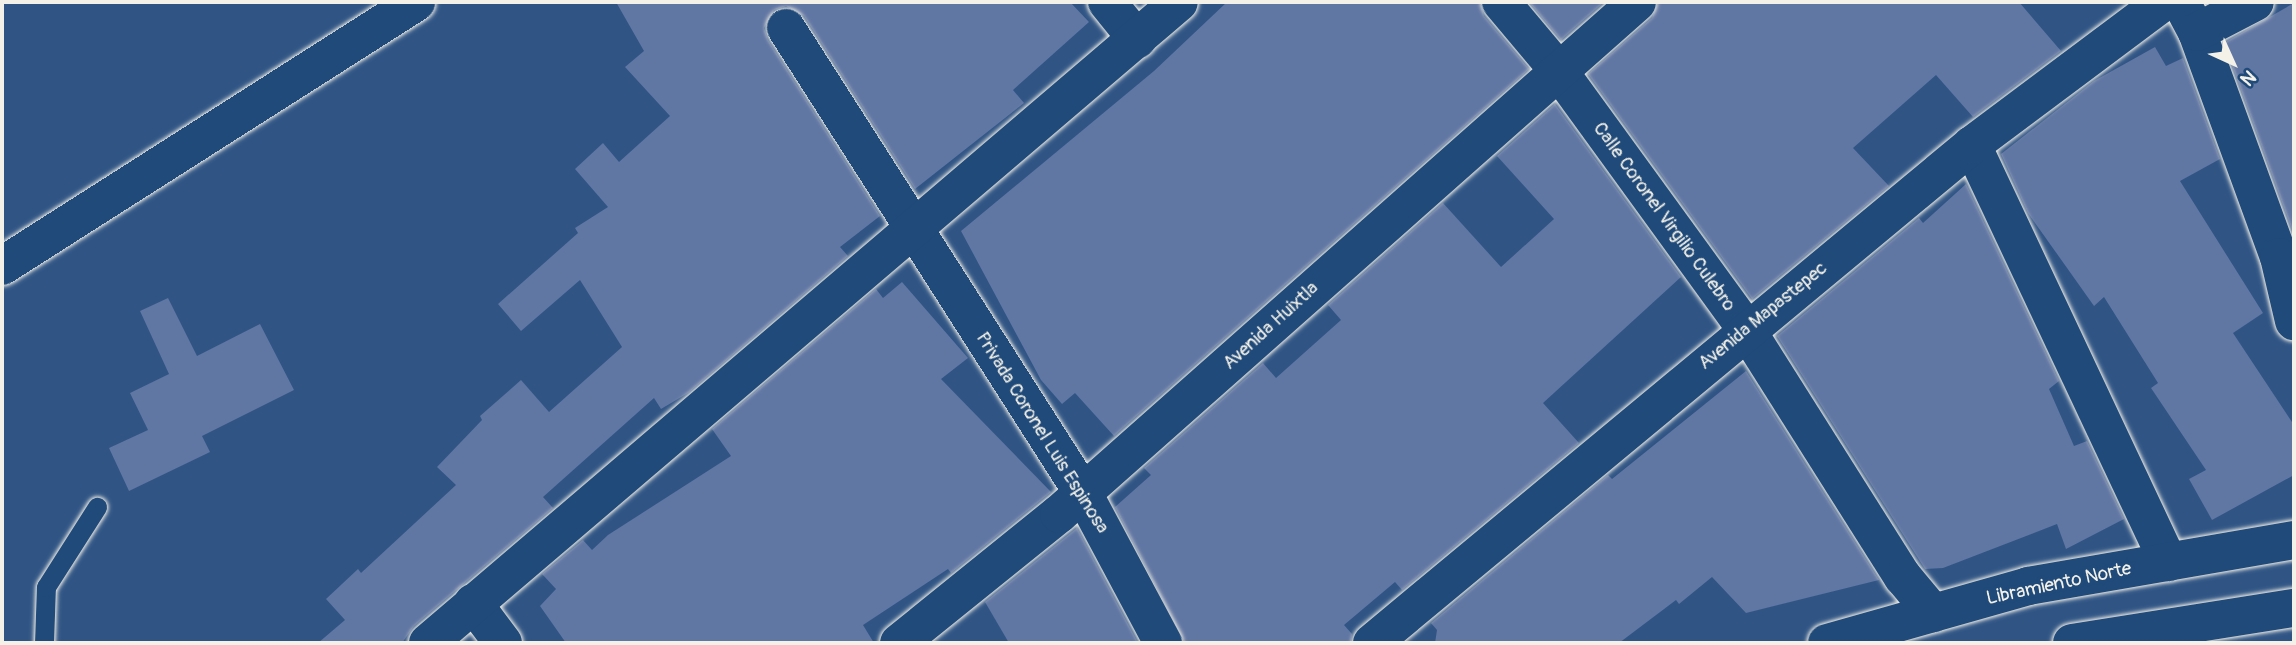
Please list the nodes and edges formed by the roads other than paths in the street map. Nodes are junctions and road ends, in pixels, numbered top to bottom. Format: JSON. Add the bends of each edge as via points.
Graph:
{"nodes":[{"id":1,"x":416,"y":2,"type":"edge"},
{"id":2,"x":1107,"y":2,"type":"edge"},
{"id":3,"x":1179,"y":2,"type":"edge"},
{"id":4,"x":1502,"y":2,"type":"edge"},
{"id":5,"x":1637,"y":2,"type":"edge"},
{"id":6,"x":2164,"y":2,"type":"edge"},
{"id":7,"x":2255,"y":2,"type":"edge"},
{"id":8,"x":2189,"y":17,"type":"edge"},
{"id":9,"x":786,"y":28,"type":"dead end"},
{"id":10,"x":1137,"y":39,"type":"junction"},
{"id":11,"x":1558,"y":70,"type":"junction"},
{"id":12,"x":1972,"y":145,"type":"junction"},
{"id":13,"x":913,"y":227,"type":"junction"},
{"id":14,"x":2287,"y":253,"type":"edge"},
{"id":15,"x":2,"y":266,"type":"edge"},
{"id":16,"x":2294,"y":321,"type":"edge"},
{"id":17,"x":1746,"y":329,"type":"junction"},
{"id":18,"x":1083,"y":493,"type":"junction"},
{"id":19,"x":97,"y":507,"type":"dead end"},
{"id":20,"x":2294,"y":540,"type":"edge"},
{"id":21,"x":2168,"y":562,"type":"junction"},
{"id":22,"x":473,"y":603,"type":"junction"},
{"id":23,"x":2294,"y":608,"type":"edge"},
{"id":24,"x":1933,"y":613,"type":"junction"},
{"id":25,"x":44,"y":643,"type":"edge"},
{"id":26,"x":428,"y":643,"type":"edge"},
{"id":27,"x":503,"y":643,"type":"edge"},
{"id":28,"x":899,"y":643,"type":"edge"},
{"id":29,"x":1163,"y":643,"type":"edge"},
{"id":30,"x":1372,"y":643,"type":"edge"},
{"id":31,"x":1826,"y":643,"type":"edge"},
{"id":32,"x":2072,"y":643,"type":"edge"}],
"edges":[{"from":1,"to":15,"type":"main road"},
{"from":2,"to":10,"type":"main road"},
{"from":3,"to":10,"type":"main road"},
{"from":4,"to":11,"type":"main road","name":"Calle Coronel Virgilio Culebro"},
{"from":5,"to":11,"type":"main road","name":"Avenida Huixtla"},
{"from":6,"to":12,"type":"main road","name":"Avenida Mapastepec"},
{"from":7,"to":8,"type":"main road"},
{"from":8,"to":14,"type":"main road"},
{"from":9,"to":13,"type":"main road","name":"Privada Coronel Luis Espinosa"},
{"from":10,"to":13,"type":"main road"},
{"from":11,"to":17,"type":"main road","name":"Calle Coronel Virgilio Culebro"},
{"from":11,"to":18,"type":"main road","name":"Avenida Huixtla"},
{"from":12,"to":17,"type":"main road","name":"Avenida Mapastepec"},
{"from":12,"to":21,"type":"main road"},
{"from":13,"to":18,"type":"main road","name":"Privada Coronel Luis Espinosa"},
{"from":13,"to":22,"type":"main road"},
{"from":14,"to":16,"type":"main road"},
{"from":17,"to":24,"type":"main road","name":"Calle Coronel Virgilio Culebro","via":[[1903,577]]},
{"from":17,"to":30,"type":"main road","name":"Avenida Mapastepec"},
{"from":18,"to":28,"type":"main road","name":"Avenida Huixtla"},
{"from":18,"to":29,"type":"main road","name":"Privada Coronel Luis Espinosa"},
{"from":19,"to":25,"type":"lane","via":[[46,587]]},
{"from":20,"to":21,"type":"main road","name":"Libramiento Norte"},
{"from":21,"to":24,"type":"main road","name":"Libramiento Norte","via":[[2028,586]]},
{"from":22,"to":26,"type":"main road"},
{"from":22,"to":27,"type":"main road"},
{"from":23,"to":32,"type":"main road"},
{"from":24,"to":31,"type":"main road","name":"Libramiento Norte"}]}
